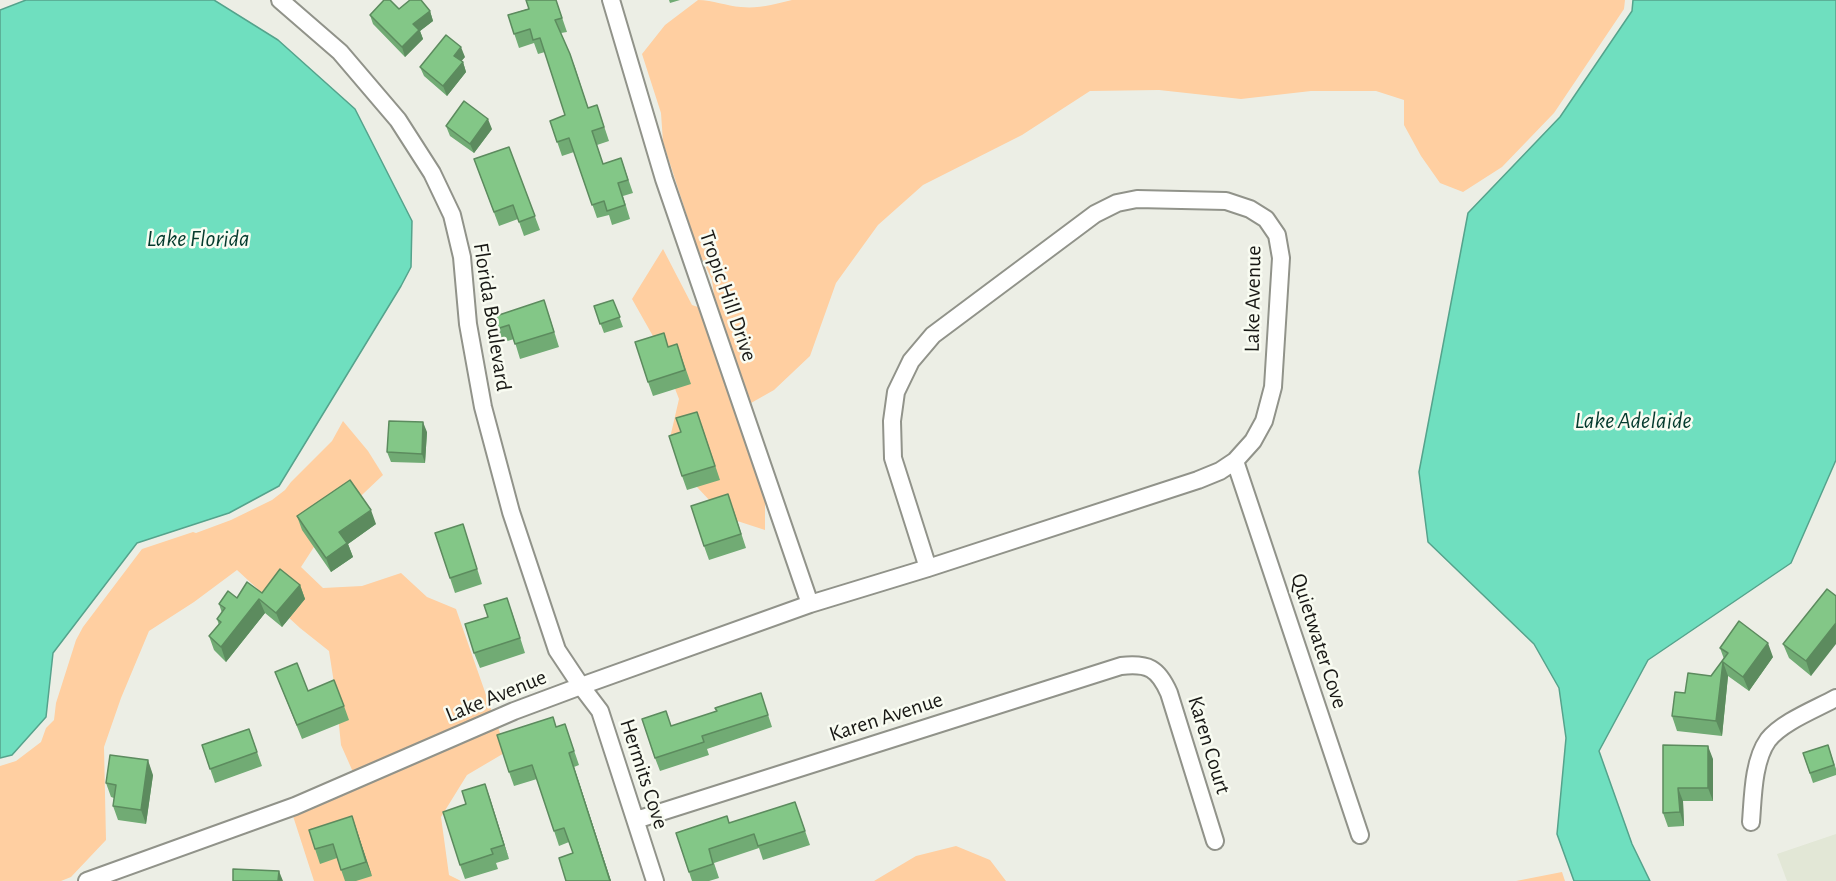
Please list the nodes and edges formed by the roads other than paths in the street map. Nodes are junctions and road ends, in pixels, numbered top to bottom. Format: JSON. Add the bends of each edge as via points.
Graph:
{"nodes":[{"id":1,"x":280,"y":0,"type":"edge"},
{"id":2,"x":611,"y":0,"type":"edge"},
{"id":3,"x":1235,"y":461,"type":"junction"},
{"id":4,"x":928,"y":568,"type":"junction"},
{"id":5,"x":810,"y":604,"type":"junction"},
{"id":6,"x":1150,"y":668,"type":"joint"},
{"id":7,"x":581,"y":686,"type":"junction"},
{"id":8,"x":1836,"y":698,"type":"edge"},
{"id":9,"x":636,"y":820,"type":"junction"},
{"id":10,"x":1752,"y":822,"type":"dead end"},
{"id":11,"x":1360,"y":835,"type":"dead end"},
{"id":12,"x":1215,"y":841,"type":"dead end"},
{"id":13,"x":112,"y":877,"type":"edge"},
{"id":14,"x":87,"y":881,"type":"edge"},
{"id":15,"x":656,"y":881,"type":"edge"}],
"edges":[{"from":1,"to":7,"type":"street","name":"Florida Boulevard","via":[[340,52],[398,120],[432,173],[452,215],[462,258],[468,324],[483,407],[511,512],[557,650]]},
{"from":2,"to":5,"type":"street","name":"Tropic Hill Drive","via":[[664,179]]},
{"from":3,"to":4,"type":"street","name":"Lake Avenue","via":[[1198,480]]},
{"from":3,"to":4,"type":"street","name":"Lake Avenue","via":[[1253,441],[1264,420],[1273,387],[1281,258],[1277,235],[1266,219],[1226,201],[1137,199],[1117,203],[1095,214],[933,335],[911,361],[896,392],[893,458]]},
{"from":3,"to":11,"type":"street","name":"Quietwater Cove"},
{"from":4,"to":5,"type":"street","name":"Lake Avenue"},
{"from":5,"to":7,"type":"street","name":"Lake Avenue"},
{"from":6,"to":9,"type":"street","name":"Karen Avenue","via":[[1121,666]]},
{"from":6,"to":12,"type":"street","name":"Karen Court","via":[[1162,677],[1169,693]]},
{"from":7,"to":9,"type":"street","name":"Hermits Cove","via":[[600,711]]},
{"from":7,"to":13,"type":"street","name":"Lake Avenue","via":[[295,806]]},
{"from":8,"to":10,"type":"street","via":[[1783,727],[1768,740],[1754,782]]},
{"from":9,"to":15,"type":"street","name":"Hermits Cove"},
{"from":13,"to":14,"type":"street","name":"Lake Avenue"}]}
